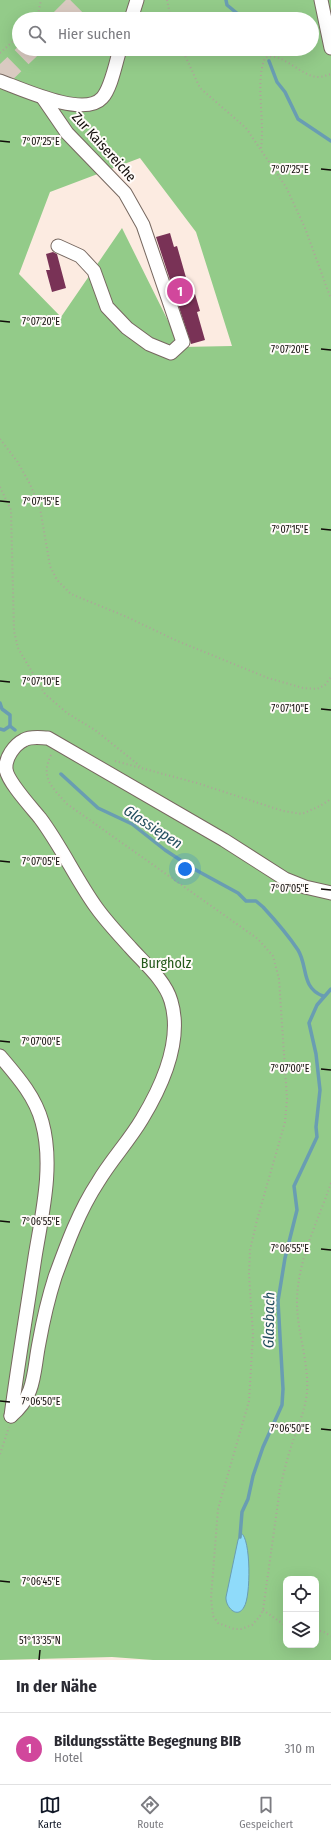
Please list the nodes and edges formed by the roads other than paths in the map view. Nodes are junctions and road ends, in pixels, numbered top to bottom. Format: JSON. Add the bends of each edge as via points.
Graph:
{"nodes":[{"id":1,"x":137,"y":0,"type":"edge"},
{"id":2,"x":321,"y":0,"type":"edge"},
{"id":3,"x":133,"y":12,"type":"edge"},
{"id":4,"x":331,"y":48,"type":"edge"},
{"id":5,"x":118,"y":56,"type":"edge"},
{"id":6,"x":0,"y":81,"type":"edge"},
{"id":7,"x":44,"y":98,"type":"junction"},
{"id":8,"x":58,"y":246,"type":"dead end"},
{"id":9,"x":331,"y":893,"type":"edge"},
{"id":10,"x":0,"y":1056,"type":"edge"}],
"edges":[{"from":1,"to":3,"type":"lane"},
{"from":2,"to":4,"type":"lane"},
{"from":5,"to":7,"type":"lane","via":[[104,97],[97,104],[76,106]]},
{"from":6,"to":7,"type":"lane"},
{"from":7,"to":8,"type":"lane","name":"Zur Kaisereiche","via":[[67,133],[124,193],[142,225],[183,342],[171,353],[149,344],[127,328],[107,307],[94,271],[80,256]]},
{"from":9,"to":10,"type":"lane","via":[[285,879],[224,840],[48,738],[25,739],[8,757],[6,771],[59,846],[94,904],[164,986],[171,1000],[174,1034],[167,1066],[142,1119],[98,1182],[71,1235],[45,1313],[31,1388],[21,1408],[11,1416],[40,1223],[47,1152],[36,1104]]}]}
